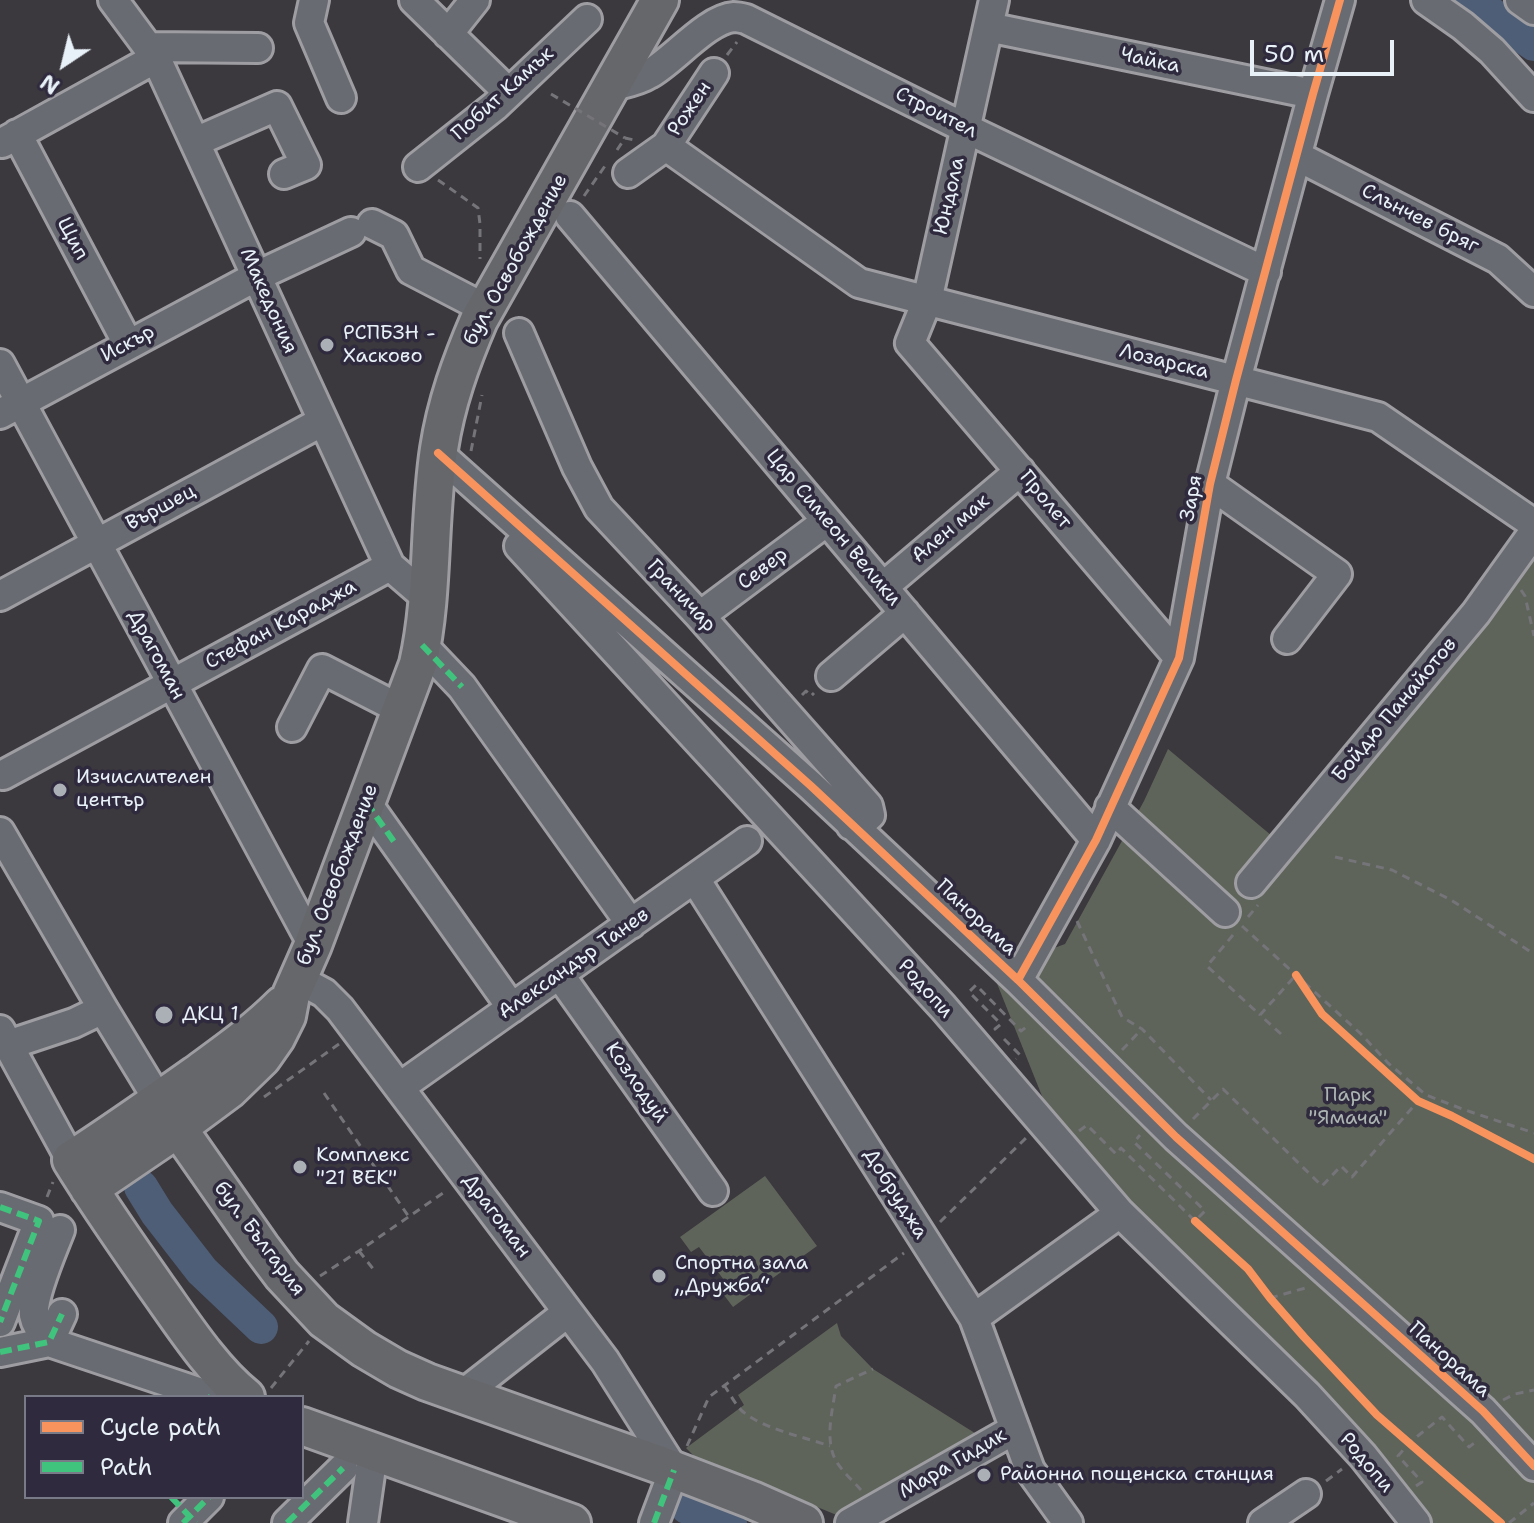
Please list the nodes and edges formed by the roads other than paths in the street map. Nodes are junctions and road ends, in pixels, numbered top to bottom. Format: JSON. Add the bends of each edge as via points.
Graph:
{"nodes":[{"id":1,"x":113,"y":0,"type":"edge"},
{"id":2,"x":314,"y":0,"type":"edge"},
{"id":3,"x":414,"y":0,"type":"edge"},
{"id":4,"x":475,"y":0,"type":"edge"},
{"id":5,"x":660,"y":0,"type":"edge"},
{"id":6,"x":1340,"y":0,"type":"edge"},
{"id":7,"x":1426,"y":0,"type":"edge"},
{"id":8,"x":1520,"y":0,"type":"edge"},
{"id":9,"x":1534,"y":10,"type":"edge"},
{"id":10,"x":991,"y":14,"type":"edge"},
{"id":11,"x":587,"y":19,"type":"dead end"},
{"id":12,"x":448,"y":34,"type":"junction"},
{"id":13,"x":258,"y":48,"type":"dead end"},
{"id":14,"x":152,"y":53,"type":"junction"},
{"id":15,"x":714,"y":73,"type":"road end"},
{"id":16,"x":1530,"y":74,"type":"edge"},
{"id":17,"x":613,"y":86,"type":"junction"},
{"id":18,"x":508,"y":92,"type":"junction"},
{"id":19,"x":1313,"y":94,"type":"junction"},
{"id":20,"x":341,"y":98,"type":"dead end"},
{"id":21,"x":965,"y":128,"type":"junction"},
{"id":22,"x":8,"y":139,"type":"edge"},
{"id":23,"x":195,"y":142,"type":"junction"},
{"id":24,"x":666,"y":146,"type":"junction"},
{"id":25,"x":1297,"y":156,"type":"junction"},
{"id":26,"x":418,"y":167,"type":"road end"},
{"id":27,"x":628,"y":173,"type":"dead end"},
{"id":28,"x":284,"y":174,"type":"dead end"},
{"id":29,"x":570,"y":216,"type":"dead end"},
{"id":30,"x":1266,"y":272,"type":"junction"},
{"id":31,"x":257,"y":276,"type":"junction"},
{"id":32,"x":1534,"y":292,"type":"edge"},
{"id":33,"x":927,"y":301,"type":"junction"},
{"id":34,"x":477,"y":304,"type":"junction"},
{"id":35,"x":519,"y":333,"type":"dead end"},
{"id":36,"x":910,"y":343,"type":"joint"},
{"id":37,"x":128,"y":344,"type":"junction"},
{"id":38,"x":0,"y":364,"type":"edge"},
{"id":39,"x":1236,"y":380,"type":"junction"},
{"id":40,"x":11,"y":408,"type":"edge"},
{"id":41,"x":323,"y":421,"type":"junction"},
{"id":42,"x":438,"y":453,"type":"junction"},
{"id":43,"x":1020,"y":471,"type":"junction"},
{"id":44,"x":1210,"y":484,"type":"junction"},
{"id":45,"x":492,"y":501,"type":"junction"},
{"id":46,"x":827,"y":521,"type":"junction"},
{"id":47,"x":1534,"y":524,"type":"edge"},
{"id":48,"x":1534,"y":532,"type":"edge"},
{"id":49,"x":96,"y":543,"type":"junction"},
{"id":50,"x":390,"y":566,"type":"junction"},
{"id":51,"x":883,"y":587,"type":"junction"},
{"id":52,"x":0,"y":596,"type":"edge"},
{"id":53,"x":427,"y":598,"type":"junction"},
{"id":54,"x":905,"y":613,"type":"junction"},
{"id":55,"x":700,"y":616,"type":"junction"},
{"id":56,"x":1287,"y":639,"type":"dead end"},
{"id":57,"x":422,"y":645,"type":"junction"},
{"id":58,"x":1179,"y":658,"type":"junction"},
{"id":59,"x":831,"y":676,"type":"dead end"},
{"id":60,"x":171,"y":684,"type":"junction"},
{"id":61,"x":400,"y":709,"type":"junction"},
{"id":62,"x":292,"y":727,"type":"dead end"},
{"id":63,"x":3,"y":775,"type":"dead end"},
{"id":64,"x":366,"y":802,"type":"junction"},
{"id":65,"x":1110,"y":807,"type":"junction"},
{"id":66,"x":851,"y":825,"type":"junction"},
{"id":67,"x":0,"y":832,"type":"edge"},
{"id":68,"x":1096,"y":840,"type":"junction"},
{"id":69,"x":747,"y":841,"type":"dead end"},
{"id":70,"x":695,"y":879,"type":"junction"},
{"id":71,"x":1256,"y":892,"type":"road end"},
{"id":72,"x":1233,"y":918,"type":"road end"},
{"id":73,"x":631,"y":924,"type":"junction"},
{"id":74,"x":313,"y":945,"type":"junction"},
{"id":75,"x":559,"y":974,"type":"junction"},
{"id":76,"x":1018,"y":980,"type":"junction"},
{"id":77,"x":295,"y":987,"type":"junction"},
{"id":78,"x":512,"y":1008,"type":"junction"},
{"id":79,"x":103,"y":1009,"type":"junction"},
{"id":80,"x":4,"y":1038,"type":"edge"},
{"id":81,"x":400,"y":1087,"type":"junction"},
{"id":82,"x":163,"y":1118,"type":"junction"},
{"id":83,"x":86,"y":1170,"type":"junction"},
{"id":84,"x":713,"y":1191,"type":"dead end"},
{"id":85,"x":0,"y":1207,"type":"edge"},
{"id":86,"x":1120,"y":1213,"type":"junction"},
{"id":87,"x":49,"y":1226,"type":"junction"},
{"id":88,"x":568,"y":1312,"type":"junction"},
{"id":89,"x":62,"y":1314,"type":"dead end"},
{"id":90,"x":974,"y":1318,"type":"junction"},
{"id":91,"x":0,"y":1322,"type":"edge"},
{"id":92,"x":49,"y":1342,"type":"junction"},
{"id":93,"x":1,"y":1354,"type":"edge"},
{"id":94,"x":231,"y":1395,"type":"edge"},
{"id":95,"x":462,"y":1395,"type":"junction"},
{"id":96,"x":304,"y":1427,"type":"edge"},
{"id":97,"x":1015,"y":1429,"type":"junction"},
{"id":98,"x":358,"y":1461,"type":"junction"},
{"id":99,"x":1534,"y":1466,"type":"edge"},
{"id":100,"x":674,"y":1470,"type":"junction"},
{"id":101,"x":1306,"y":1494,"type":"road end"},
{"id":102,"x":862,"y":1516,"type":"edge"},
{"id":103,"x":287,"y":1523,"type":"edge"},
{"id":104,"x":363,"y":1523,"type":"edge"},
{"id":105,"x":572,"y":1523,"type":"edge"},
{"id":106,"x":654,"y":1523,"type":"edge"},
{"id":107,"x":804,"y":1523,"type":"edge"},
{"id":108,"x":1068,"y":1523,"type":"edge"},
{"id":109,"x":1263,"y":1523,"type":"edge"},
{"id":110,"x":1416,"y":1523,"type":"edge"}],
"edges":[{"from":1,"to":14,"type":"street","name":"Македония"},
{"from":2,"to":20,"type":"street","via":[[309,23]]},
{"from":3,"to":12,"type":"street"},
{"from":4,"to":12,"type":"street"},
{"from":5,"to":17,"type":"main road","name":"бул. Освобождение"},
{"from":6,"to":19,"type":"street","name":"Заря"},
{"from":7,"to":16,"type":"street"},
{"from":8,"to":9,"type":"street"},
{"from":10,"to":19,"type":"street","name":"Чайка"},
{"from":10,"to":21,"type":"street","name":"Юндола"},
{"from":11,"to":18,"type":"street","name":"Побит Камък"},
{"from":12,"to":18,"type":"street"},
{"from":13,"to":14,"type":"street"},
{"from":14,"to":22,"type":"street"},
{"from":14,"to":23,"type":"street","name":"Македония"},
{"from":15,"to":24,"type":"street","name":"Рожен"},
{"from":17,"to":21,"type":"street","name":"Строител","via":[[650,74],[702,33],[733,17]]},
{"from":17,"to":34,"type":"main road","name":"бул. Освобождение"},
{"from":18,"to":26,"type":"street","name":"Побит Камък"},
{"from":19,"to":25,"type":"street","name":"Заря"},
{"from":21,"to":30,"type":"street","name":"Строител"},
{"from":21,"to":33,"type":"street","name":"Юндола"},
{"from":22,"to":37,"type":"street","name":"Щип"},
{"from":23,"to":28,"type":"street","via":[[277,106],[306,165]]},
{"from":23,"to":31,"type":"street","name":"Македония"},
{"from":24,"to":27,"type":"street","name":"Рожен"},
{"from":24,"to":33,"type":"street","name":"Лозарска","via":[[859,283]]},
{"from":25,"to":30,"type":"street","name":"Заря"},
{"from":25,"to":32,"type":"street","name":"Слънчев бряг","via":[[1498,259]]},
{"from":29,"to":46,"type":"street","name":"Цар Симеон Велики"},
{"from":30,"to":39,"type":"street","name":"Заря"},
{"from":31,"to":34,"type":"street","name":"Искър","via":[[361,228],[394,235],[411,270]]},
{"from":31,"to":37,"type":"street","name":"Искър"},
{"from":31,"to":41,"type":"street","name":"Македония"},
{"from":33,"to":36,"type":"street","name":"Юндола"},
{"from":33,"to":39,"type":"street","name":"Лозарска"},
{"from":34,"to":42,"type":"main road","name":"бул. Освобождение","via":[[479,320],[449,399]]},
{"from":35,"to":55,"type":"street","name":"Граничар","via":[[599,508]]},
{"from":36,"to":43,"type":"street","name":"Пролет"},
{"from":37,"to":40,"type":"street","name":"Искър"},
{"from":38,"to":40,"type":"street","name":"Драгоман"},
{"from":39,"to":44,"type":"street","name":"Заря"},
{"from":39,"to":47,"type":"street","name":"Лозарска","via":[[1378,417]]},
{"from":40,"to":49,"type":"street","name":"Драгоман"},
{"from":41,"to":49,"type":"street","name":"Вършец"},
{"from":41,"to":50,"type":"street","name":"Македония"},
{"from":42,"to":45,"type":"street","name":"Родопи"},
{"from":42,"to":53,"type":"main road","name":"бул. Освобождение"},
{"from":43,"to":51,"type":"street","name":"Ален мак"},
{"from":43,"to":58,"type":"street","name":"Пролет"},
{"from":44,"to":56,"type":"street","via":[[1337,574]]},
{"from":44,"to":58,"type":"street","name":"Заря"},
{"from":45,"to":66,"type":"street","name":"Панорама"},
{"from":45,"to":86,"type":"street","name":"Родопи","via":[[508,534],[943,1007]]},
{"from":46,"to":51,"type":"street","name":"Цар Симеон Велики"},
{"from":46,"to":55,"type":"street","name":"Север"},
{"from":48,"to":71,"type":"street","name":"Бойдю Панайотов"},
{"from":49,"to":52,"type":"street","name":"Вършец"},
{"from":49,"to":60,"type":"street","name":"Драгоман"},
{"from":50,"to":53,"type":"street","name":"Македония"},
{"from":50,"to":60,"type":"street","name":"Стефан Караджа"},
{"from":51,"to":54,"type":"street","name":"Цар Симеон Велики"},
{"from":53,"to":57,"type":"main road","name":"бул. Освобождение"},
{"from":54,"to":59,"type":"street"},
{"from":54,"to":68,"type":"street","name":"Цар Симеон Велики"},
{"from":55,"to":66,"type":"street","name":"Граничар","via":[[868,806],[870,815],[858,826]]},
{"from":57,"to":61,"type":"main road","name":"бул. Освобождение"},
{"from":57,"to":73,"type":"street","via":[[462,687]]},
{"from":58,"to":65,"type":"street","name":"Заря"},
{"from":60,"to":63,"type":"street","name":"Стефан Караджа"},
{"from":60,"to":74,"type":"street","name":"Драгоман"},
{"from":61,"to":62,"type":"street","via":[[322,669]]},
{"from":61,"to":64,"type":"main road","name":"бул. Освобождение"},
{"from":64,"to":74,"type":"main road","name":"бул. Освобождение"},
{"from":64,"to":78,"type":"street"},
{"from":65,"to":68,"type":"street","name":"Заря"},
{"from":65,"to":72,"type":"street"},
{"from":66,"to":76,"type":"street","name":"Панорама"},
{"from":67,"to":79,"type":"street","name":"бул. България"},
{"from":68,"to":76,"type":"street","name":"Заря"},
{"from":69,"to":70,"type":"street","name":"Александър Танев"},
{"from":70,"to":73,"type":"street","name":"Александър Танев"},
{"from":70,"to":90,"type":"street","name":"Добруджа"},
{"from":73,"to":75,"type":"street","name":"Александър Танев"},
{"from":74,"to":77,"type":"main road","name":"бул. Освобождение"},
{"from":75,"to":78,"type":"street","name":"Александър Танев"},
{"from":75,"to":84,"type":"street","name":"Козлодуй"},
{"from":76,"to":99,"type":"street","name":"Панорама","via":[[1176,1137],[1483,1411]]},
{"from":77,"to":81,"type":"street","name":"Драгоман","via":[[324,993]]},
{"from":77,"to":82,"type":"main road","name":"бул. Освобождение"},
{"from":78,"to":81,"type":"street","name":"Александър Танев"},
{"from":79,"to":80,"type":"street","via":[[74,1023]]},
{"from":79,"to":82,"type":"street","name":"бул. България"},
{"from":80,"to":83,"type":"street"},
{"from":81,"to":88,"type":"street","name":"Драгоман"},
{"from":82,"to":83,"type":"main road","name":"бул. Освобождение"},
{"from":82,"to":95,"type":"main road","name":"бул. България","via":[[275,1266],[324,1320],[398,1369]]},
{"from":83,"to":94,"type":"main road"},
{"from":85,"to":87,"type":"street"},
{"from":86,"to":90,"type":"street"},
{"from":86,"to":110,"type":"street","name":"Родопи","via":[[1307,1395]]},
{"from":87,"to":91,"type":"street"},
{"from":87,"to":92,"type":"street","via":[[34,1314]]},
{"from":88,"to":95,"type":"street"},
{"from":88,"to":100,"type":"street","name":"Драгоман"},
{"from":89,"to":92,"type":"street"},
{"from":90,"to":97,"type":"street","name":"Добруджа"},
{"from":92,"to":93,"type":"street"},
{"from":92,"to":94,"type":"street"},
{"from":95,"to":100,"type":"main road","name":"бул. България"},
{"from":96,"to":98,"type":"main road"},
{"from":97,"to":102,"type":"street","name":"Мара Гидик"},
{"from":97,"to":108,"type":"street","name":"Добруджа","via":[[1030,1470]]},
{"from":98,"to":103,"type":"street"},
{"from":98,"to":104,"type":"street"},
{"from":98,"to":105,"type":"main road"},
{"from":100,"to":106,"type":"street"},
{"from":100,"to":107,"type":"main road","name":"бул. България"},
{"from":101,"to":109,"type":"street"}]}
